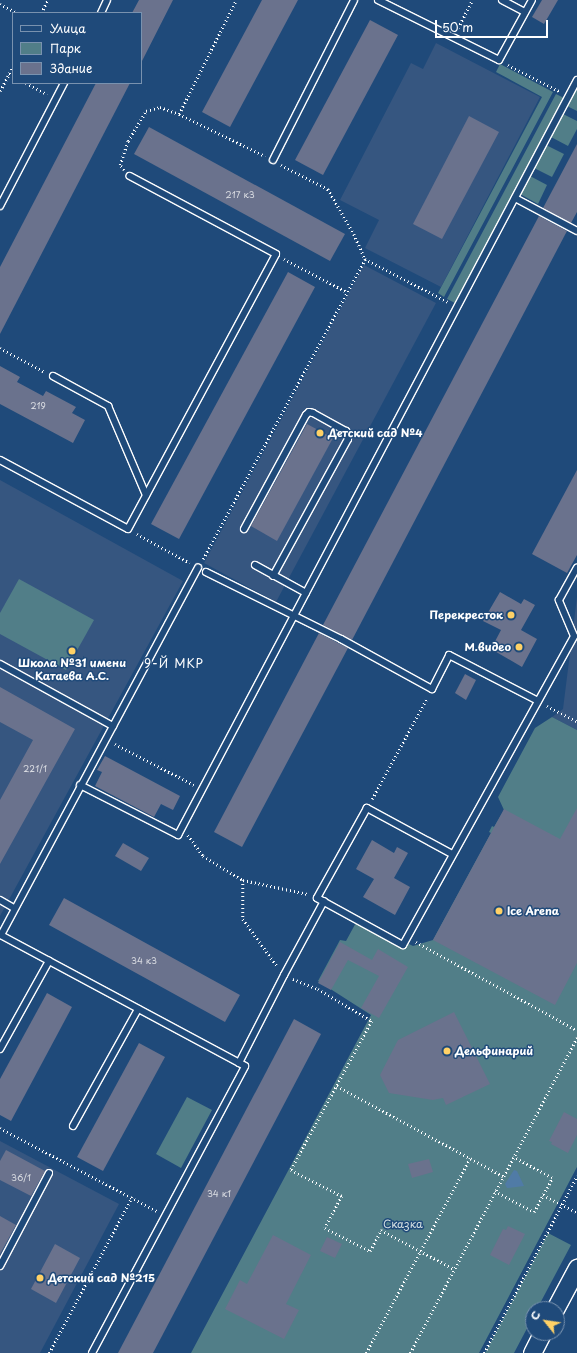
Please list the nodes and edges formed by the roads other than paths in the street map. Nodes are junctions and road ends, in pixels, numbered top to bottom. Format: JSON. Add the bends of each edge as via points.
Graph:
{"nodes":[{"id":1,"x":107,"y":0,"type":"edge"},
{"id":2,"x":354,"y":0,"type":"edge"},
{"id":3,"x":378,"y":0,"type":"edge"},
{"id":4,"x":502,"y":0,"type":"edge"},
{"id":5,"x":532,"y":0,"type":"edge"},
{"id":6,"x":101,"y":12,"type":"edge"},
{"id":7,"x":526,"y":12,"type":"junction"},
{"id":8,"x":577,"y":80,"type":"edge"},
{"id":9,"x":64,"y":84,"type":"edge"},
{"id":10,"x":273,"y":160,"type":"road end"},
{"id":11,"x":130,"y":176,"type":"road end"},
{"id":12,"x":515,"y":198,"type":"junction"},
{"id":13,"x":0,"y":206,"type":"edge"},
{"id":14,"x":577,"y":231,"type":"edge"},
{"id":15,"x":53,"y":376,"type":"road end"},
{"id":16,"x":0,"y":460,"type":"edge"},
{"id":17,"x":146,"y":495,"type":"junction"},
{"id":18,"x":244,"y":529,"type":"dead end"},
{"id":19,"x":255,"y":565,"type":"dead end"},
{"id":20,"x":198,"y":568,"type":"road end"},
{"id":21,"x":577,"y":568,"type":"edge"},
{"id":22,"x":206,"y":572,"type":"dead end"},
{"id":23,"x":273,"y":576,"type":"junction"},
{"id":24,"x":306,"y":593,"type":"junction"},
{"id":25,"x":294,"y":616,"type":"junction"},
{"id":26,"x":0,"y":664,"type":"edge"},
{"id":27,"x":538,"y":701,"type":"junction"},
{"id":28,"x":113,"y":726,"type":"junction"},
{"id":29,"x":80,"y":785,"type":"junction"},
{"id":30,"x":452,"y":854,"type":"junction"},
{"id":31,"x":0,"y":900,"type":"edge"},
{"id":32,"x":324,"y":901,"type":"junction"},
{"id":33,"x":14,"y":908,"type":"junction"},
{"id":34,"x":49,"y":961,"type":"junction"},
{"id":35,"x":138,"y":1009,"type":"junction"},
{"id":36,"x":0,"y":1049,"type":"edge"},
{"id":37,"x":239,"y":1063,"type":"junction"},
{"id":38,"x":73,"y":1126,"type":"dead end"},
{"id":39,"x":49,"y":1173,"type":"dead end"},
{"id":40,"x":0,"y":1266,"type":"edge"},
{"id":41,"x":577,"y":1268,"type":"edge"},
{"id":42,"x":559,"y":1301,"type":"edge"},
{"id":43,"x":538,"y":1341,"type":"edge"},
{"id":44,"x":92,"y":1353,"type":"edge"},
{"id":45,"x":532,"y":1353,"type":"edge"}],
"edges":[{"from":1,"to":6,"type":"lane"},
{"from":2,"to":10,"type":"lane"},
{"from":3,"to":7,"type":"lane","via":[[499,60]]},
{"from":4,"to":7,"type":"lane"},
{"from":5,"to":7,"type":"lane"},
{"from":8,"to":12,"type":"lane"},
{"from":9,"to":13,"type":"lane"},
{"from":11,"to":17,"type":"lane","via":[[276,254]]},
{"from":12,"to":14,"type":"lane"},
{"from":12,"to":24,"type":"lane"},
{"from":15,"to":17,"type":"lane","via":[[108,406]]},
{"from":16,"to":17,"type":"lane","via":[[128,529]]},
{"from":18,"to":23,"type":"lane","via":[[309,412],[346,431],[348,439]]},
{"from":19,"to":23,"type":"lane"},
{"from":20,"to":28,"type":"lane"},
{"from":21,"to":27,"type":"lane","via":[[559,600],[574,636]]},
{"from":22,"to":25,"type":"lane"},
{"from":23,"to":24,"type":"lane"},
{"from":24,"to":25,"type":"lane"},
{"from":25,"to":27,"type":"lane","via":[[432,689],[449,655]]},
{"from":25,"to":29,"type":"lane","via":[[178,835]]},
{"from":26,"to":28,"type":"lane"},
{"from":27,"to":30,"type":"lane"},
{"from":28,"to":29,"type":"lane"},
{"from":29,"to":33,"type":"lane"},
{"from":30,"to":32,"type":"lane","via":[[403,945]]},
{"from":30,"to":32,"type":"lane","via":[[367,808],[317,898]]},
{"from":31,"to":33,"type":"lane"},
{"from":32,"to":37,"type":"lane"},
{"from":33,"to":34,"type":"lane","via":[[0,935]]},
{"from":34,"to":35,"type":"lane"},
{"from":34,"to":36,"type":"lane"},
{"from":35,"to":37,"type":"lane"},
{"from":35,"to":38,"type":"lane"},
{"from":37,"to":44,"type":"lane","via":[[245,1066]]},
{"from":39,"to":40,"type":"lane"},
{"from":41,"to":42,"type":"main road"},
{"from":43,"to":45,"type":"main road"}]}
